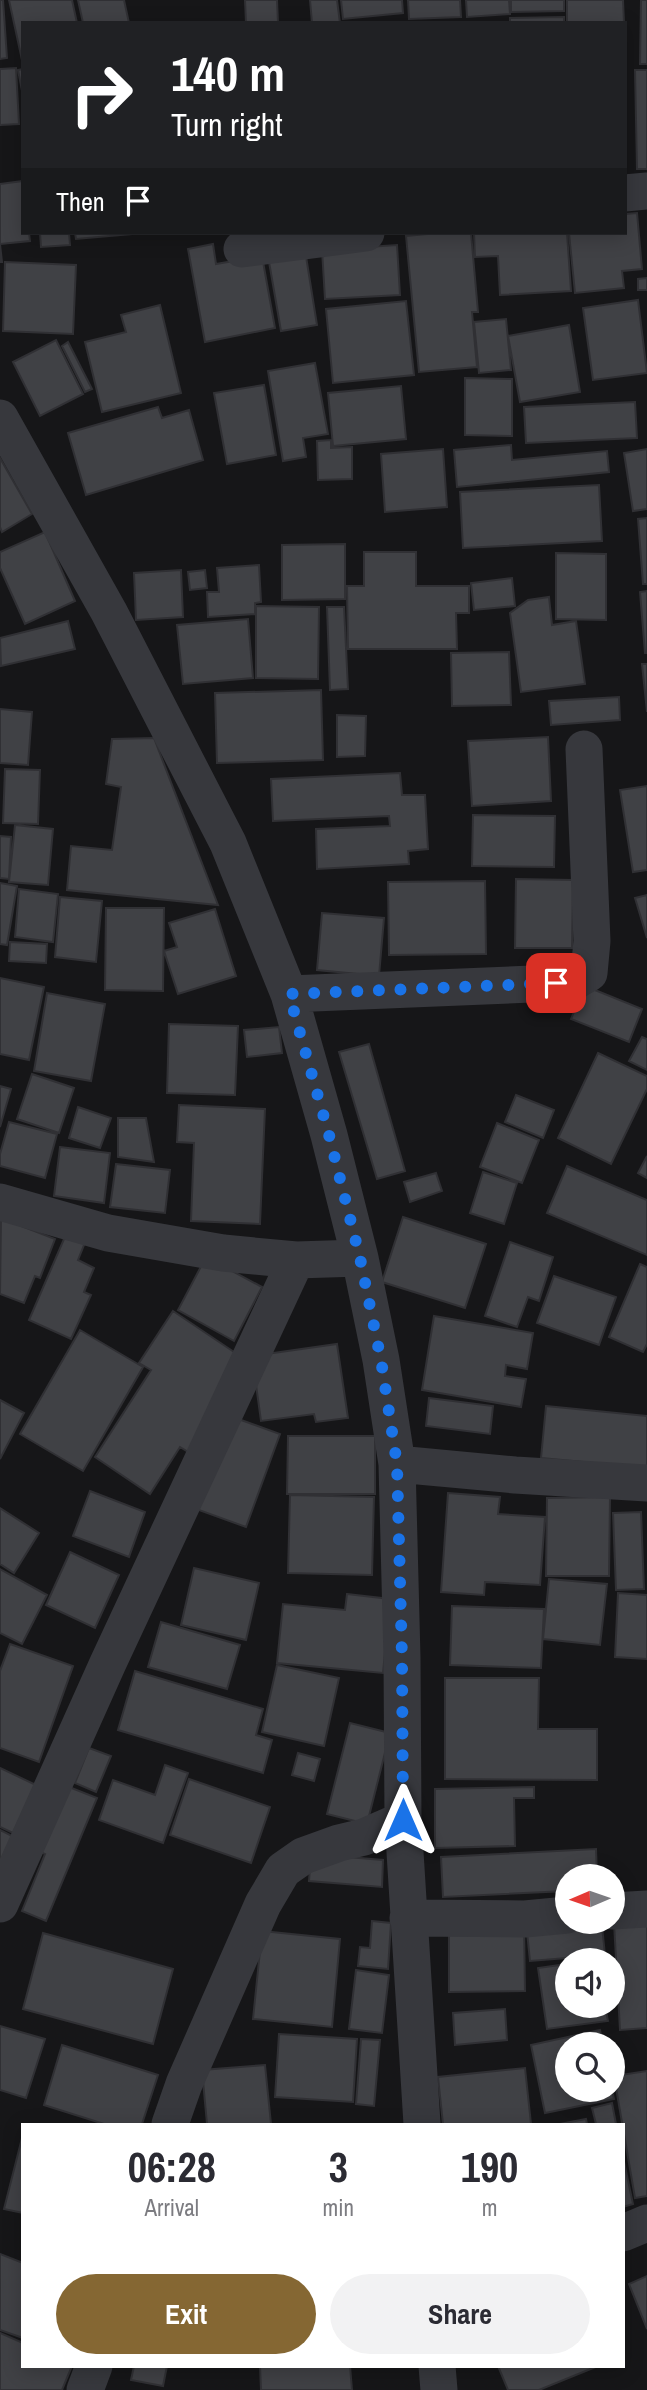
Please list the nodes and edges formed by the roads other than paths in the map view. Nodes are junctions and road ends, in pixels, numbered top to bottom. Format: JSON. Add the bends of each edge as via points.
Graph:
{"nodes":[{"id":1,"x":647,"y":191,"type":"edge"},
{"id":2,"x":627,"y":193,"type":"edge"},
{"id":3,"x":350,"y":235,"type":"edge"},
{"id":4,"x":242,"y":249,"type":"dead end"},
{"id":5,"x":0,"y":418,"type":"edge"},
{"id":6,"x":583,"y":749,"type":"dead end"},
{"id":7,"x":289,"y":994,"type":"junction"},
{"id":8,"x":0,"y":1202,"type":"edge"},
{"id":9,"x":360,"y":1258,"type":"junction"},
{"id":10,"x":296,"y":1260,"type":"junction"},
{"id":11,"x":397,"y":1464,"type":"junction"},
{"id":12,"x":647,"y":1483,"type":"edge"},
{"id":13,"x":403,"y":1820,"type":"junction"},
{"id":14,"x":0,"y":1904,"type":"edge"},
{"id":15,"x":647,"y":1909,"type":"edge"},
{"id":16,"x":625,"y":1910,"type":"edge"},
{"id":17,"x":555,"y":1916,"type":"edge"},
{"id":18,"x":408,"y":1918,"type":"junction"},
{"id":19,"x":170,"y":2123,"type":"edge"},
{"id":20,"x":422,"y":2123,"type":"edge"},
{"id":21,"x":647,"y":2224,"type":"edge"},
{"id":22,"x":625,"y":2231,"type":"edge"},
{"id":23,"x":93,"y":2368,"type":"edge"},
{"id":24,"x":437,"y":2368,"type":"edge"},
{"id":25,"x":85,"y":2390,"type":"edge"},
{"id":26,"x":439,"y":2390,"type":"edge"}],
"edges":[{"from":1,"to":2,"type":"street"},
{"from":3,"to":4,"type":"street"},
{"from":5,"to":7,"type":"street","via":[[109,612],[228,843]]},
{"from":6,"to":7,"type":"street","via":[[592,941],[589,973],[556,983]]},
{"from":7,"to":9,"type":"street"},
{"from":8,"to":10,"type":"street","via":[[108,1233]]},
{"from":9,"to":10,"type":"street"},
{"from":9,"to":11,"type":"street"},
{"from":10,"to":14,"type":"street"},
{"from":11,"to":12,"type":"street"},
{"from":11,"to":13,"type":"street"},
{"from":13,"to":18,"type":"street"},
{"from":13,"to":19,"type":"street","via":[[303,1856],[284,1870],[263,1904]]},
{"from":15,"to":16,"type":"street"},
{"from":17,"to":18,"type":"street"},
{"from":18,"to":20,"type":"street"},
{"from":21,"to":22,"type":"street"},
{"from":23,"to":25,"type":"street"},
{"from":24,"to":26,"type":"street"}]}
